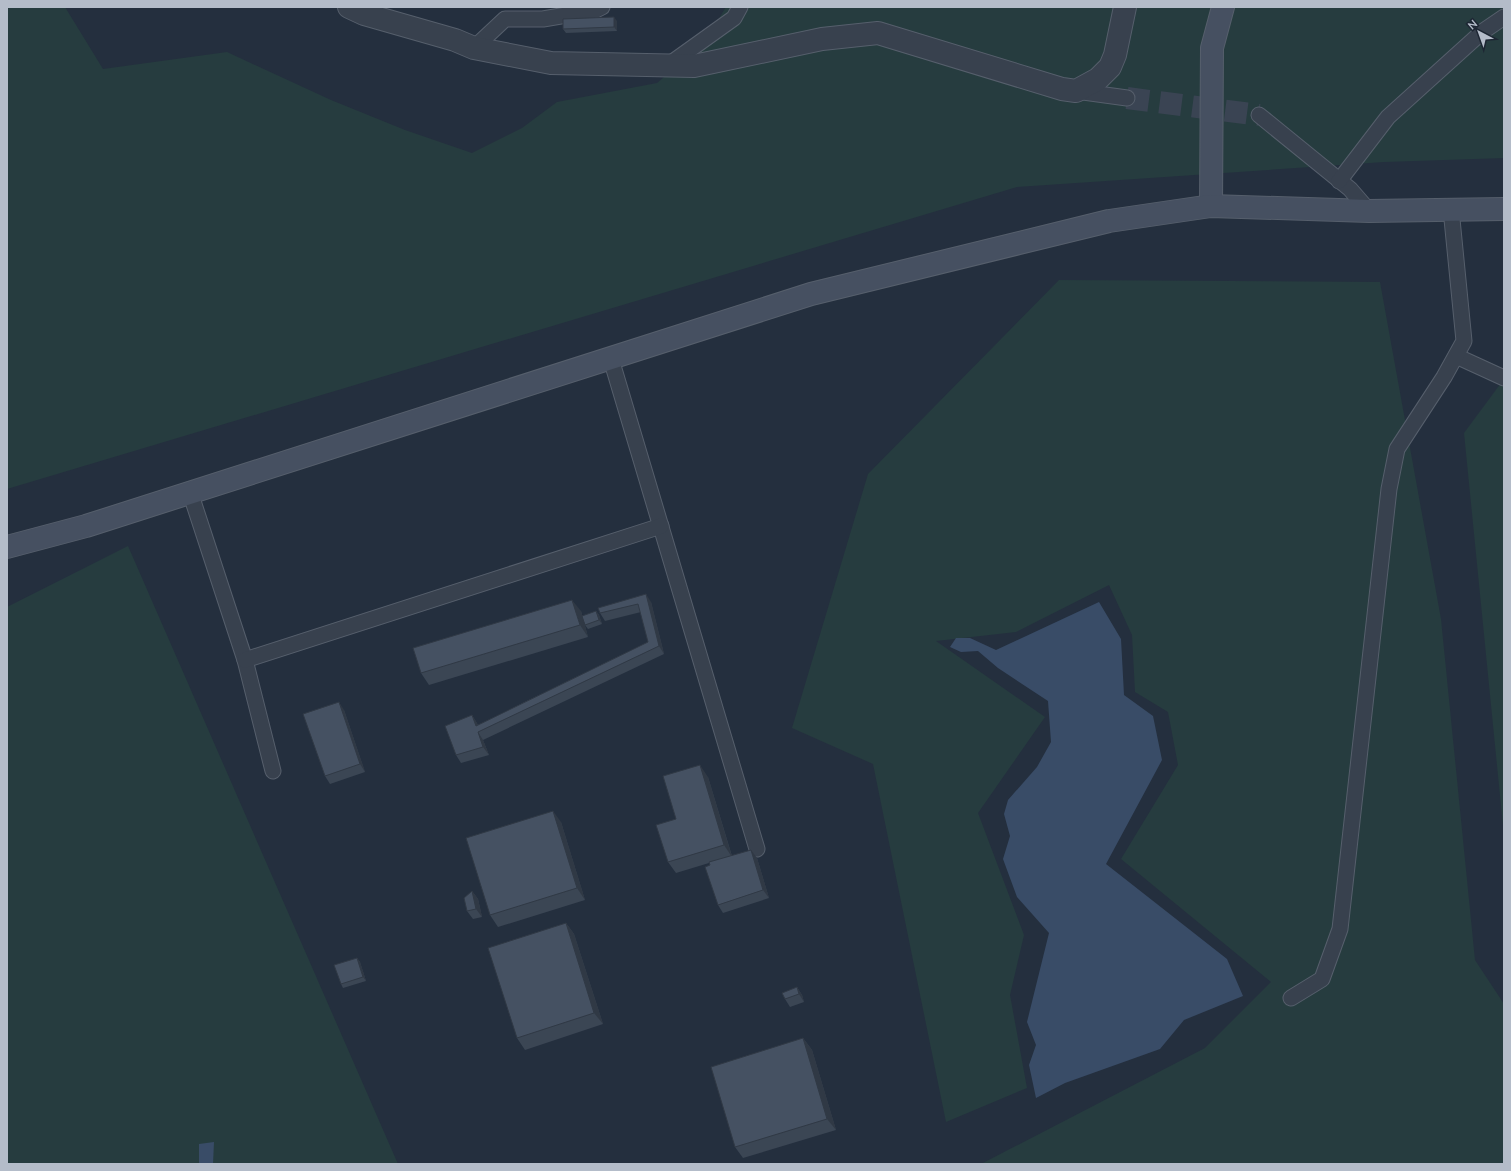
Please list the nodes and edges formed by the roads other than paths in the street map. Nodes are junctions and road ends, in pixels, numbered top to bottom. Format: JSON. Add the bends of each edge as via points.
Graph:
{"nodes":[{"id":1,"x":349,"y":7,"type":"edge"},
{"id":2,"x":602,"y":7,"type":"edge"},
{"id":3,"x":740,"y":7,"type":"edge"},
{"id":4,"x":1125,"y":7,"type":"edge"},
{"id":5,"x":1223,"y":7,"type":"edge"},
{"id":6,"x":1504,"y":17,"type":"edge"},
{"id":7,"x":474,"y":48,"type":"junction"},
{"id":8,"x":668,"y":66,"type":"junction"},
{"id":9,"x":1076,"y":91,"type":"junction"},
{"id":10,"x":1127,"y":98,"type":"tunnel mouth"},
{"id":11,"x":1259,"y":114,"type":"tunnel mouth"},
{"id":12,"x":1339,"y":181,"type":"junction"},
{"id":13,"x":1211,"y":206,"type":"junction"},
{"id":14,"x":1504,"y":208,"type":"edge"},
{"id":15,"x":1451,"y":209,"type":"junction"},
{"id":16,"x":1369,"y":211,"type":"junction"},
{"id":17,"x":1456,"y":356,"type":"junction"},
{"id":18,"x":610,"y":358,"type":"junction"},
{"id":19,"x":1504,"y":378,"type":"edge"},
{"id":20,"x":190,"y":492,"type":"junction"},
{"id":21,"x":661,"y":526,"type":"junction"},
{"id":22,"x":7,"y":547,"type":"edge"},
{"id":23,"x":245,"y":660,"type":"junction"},
{"id":24,"x":273,"y":771,"type":"dead end"},
{"id":25,"x":757,"y":849,"type":"dead end"},
{"id":26,"x":1291,"y":998,"type":"dead end"}],
"edges":[{"from":1,"to":7,"type":"street"},
{"from":2,"to":7,"type":"lane","via":[[543,19],[506,19]]},
{"from":3,"to":8,"type":"lane","via":[[734,18]]},
{"from":4,"to":9,"type":"street","via":[[1110,67],[1098,79]]},
{"from":5,"to":13,"type":"street","via":[[1212,48]]},
{"from":6,"to":12,"type":"lane","via":[[1482,32],[1388,117]]},
{"from":7,"to":8,"type":"street","via":[[551,63]]},
{"from":8,"to":9,"type":"street","via":[[694,66],[822,39],[878,33],[1062,89]]},
{"from":9,"to":10,"type":"lane"},
{"from":11,"to":12,"type":"lane"},
{"from":12,"to":16,"type":"lane","via":[[1350,189]]},
{"from":13,"to":16,"type":"street"},
{"from":13,"to":18,"type":"street","via":[[1109,221],[811,294]]},
{"from":14,"to":15,"type":"street"},
{"from":15,"to":16,"type":"street"},
{"from":15,"to":17,"type":"lane","via":[[1464,341]]},
{"from":17,"to":19,"type":"lane"},
{"from":17,"to":26,"type":"lane","via":[[1397,448],[1389,489],[1340,929],[1322,978]]},
{"from":18,"to":20,"type":"street"},
{"from":18,"to":21,"type":"lane"},
{"from":20,"to":22,"type":"street","via":[[86,526]]},
{"from":20,"to":23,"type":"lane"},
{"from":21,"to":23,"type":"lane"},
{"from":21,"to":25,"type":"lane"},
{"from":23,"to":24,"type":"lane"}]}
